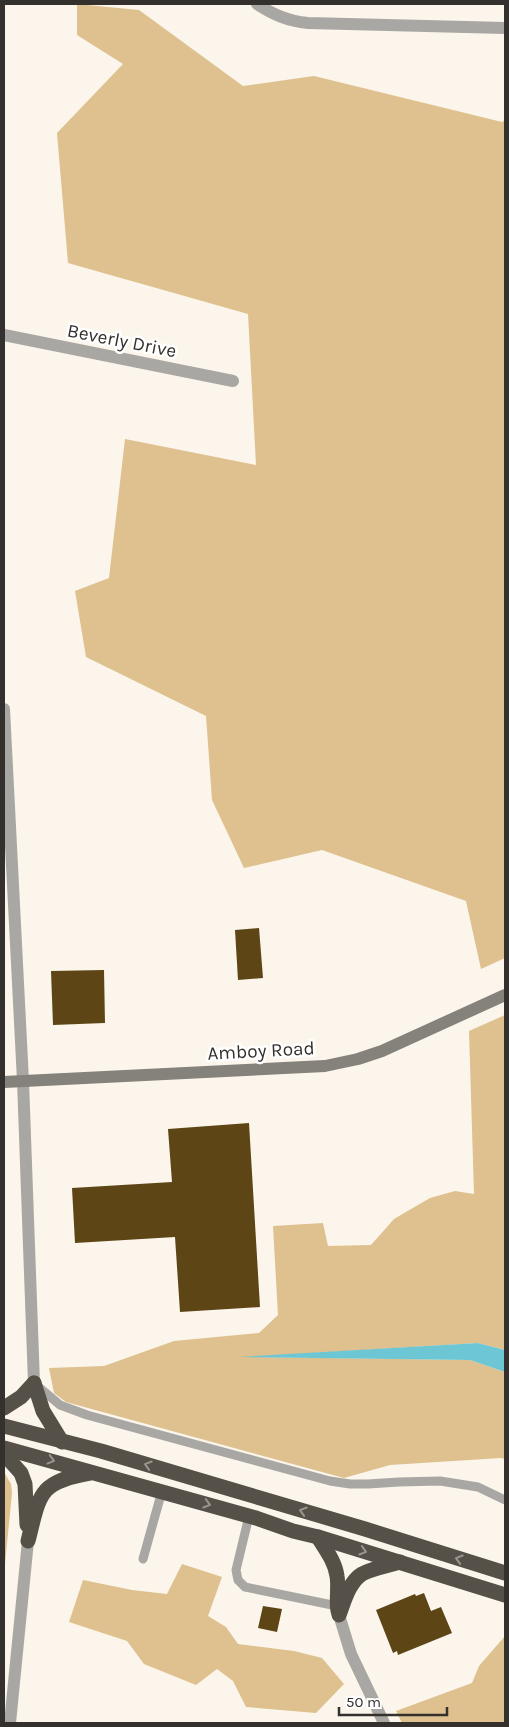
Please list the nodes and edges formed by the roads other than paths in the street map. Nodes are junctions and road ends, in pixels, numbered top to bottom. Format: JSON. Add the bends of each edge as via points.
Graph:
{"nodes":[{"id":1,"x":257,"y":4,"type":"edge"},
{"id":2,"x":505,"y":28,"type":"edge"},
{"id":3,"x":4,"y":335,"type":"edge"},
{"id":4,"x":233,"y":381,"type":"dead end"},
{"id":5,"x":4,"y":710,"type":"edge"},
{"id":6,"x":5,"y":740,"type":"edge"},
{"id":7,"x":505,"y":995,"type":"edge"},
{"id":8,"x":23,"y":1081,"type":"junction"},
{"id":9,"x":4,"y":1082,"type":"edge"},
{"id":10,"x":34,"y":1383,"type":"junction"},
{"id":11,"x":4,"y":1408,"type":"edge"},
{"id":12,"x":4,"y":1426,"type":"edge"},
{"id":13,"x":62,"y":1442,"type":"junction"},
{"id":14,"x":4,"y":1448,"type":"edge"},
{"id":15,"x":4,"y":1454,"type":"edge"},
{"id":16,"x":94,"y":1472,"type":"junction"},
{"id":17,"x":162,"y":1491,"type":"junction"},
{"id":18,"x":505,"y":1500,"type":"edge"},
{"id":19,"x":249,"y":1516,"type":"junction"},
{"id":20,"x":318,"y":1537,"type":"junction"},
{"id":21,"x":28,"y":1541,"type":"junction"},
{"id":22,"x":143,"y":1559,"type":"dead end"},
{"id":23,"x":400,"y":1562,"type":"junction"},
{"id":24,"x":505,"y":1573,"type":"edge"},
{"id":25,"x":505,"y":1595,"type":"edge"},
{"id":26,"x":338,"y":1610,"type":"junction"},
{"id":27,"x":10,"y":1723,"type":"edge"},
{"id":28,"x":384,"y":1723,"type":"edge"}],
"edges":[{"from":1,"to":2,"type":"street","via":[[281,18],[308,24]]},
{"from":3,"to":4,"type":"street","name":"Beverly Drive"},
{"from":5,"to":6,"type":"street"},
{"from":6,"to":8,"type":"street"},
{"from":7,"to":8,"type":"main road","name":"Amboy Road","via":[[382,1051],[325,1066]]},
{"from":8,"to":9,"type":"main road","name":"Amboy Road"},
{"from":8,"to":10,"type":"street"},
{"from":10,"to":11,"type":"highway","via":[[21,1398]]},
{"from":10,"to":13,"type":"highway","via":[[43,1411]]},
{"from":10,"to":18,"type":"lane","via":[[60,1405],[80,1413],[330,1481],[368,1484],[440,1481],[478,1487]]},
{"from":12,"to":13,"type":"highway"},
{"from":24,"to":13,"type":"highway","one_way":true},
{"from":14,"to":16,"type":"highway","one_way":true},
{"from":15,"to":21,"type":"highway","via":[[21,1472],[25,1484]]},
{"from":16,"to":17,"type":"highway"},
{"from":16,"to":21,"type":"highway","via":[[57,1481],[47,1489],[38,1501]]},
{"from":17,"to":19,"type":"highway","one_way":true},
{"from":17,"to":22,"type":"lane"},
{"from":19,"to":20,"type":"highway"},
{"from":19,"to":26,"type":"lane","via":[[236,1570],[244,1587]]},
{"from":20,"to":23,"type":"highway","one_way":true},
{"from":20,"to":26,"type":"highway","via":[[335,1565]]},
{"from":21,"to":27,"type":"street"},
{"from":23,"to":25,"type":"highway"},
{"from":23,"to":26,"type":"highway","via":[[362,1574],[354,1581]]},
{"from":26,"to":28,"type":"street","via":[[351,1654]]}]}
